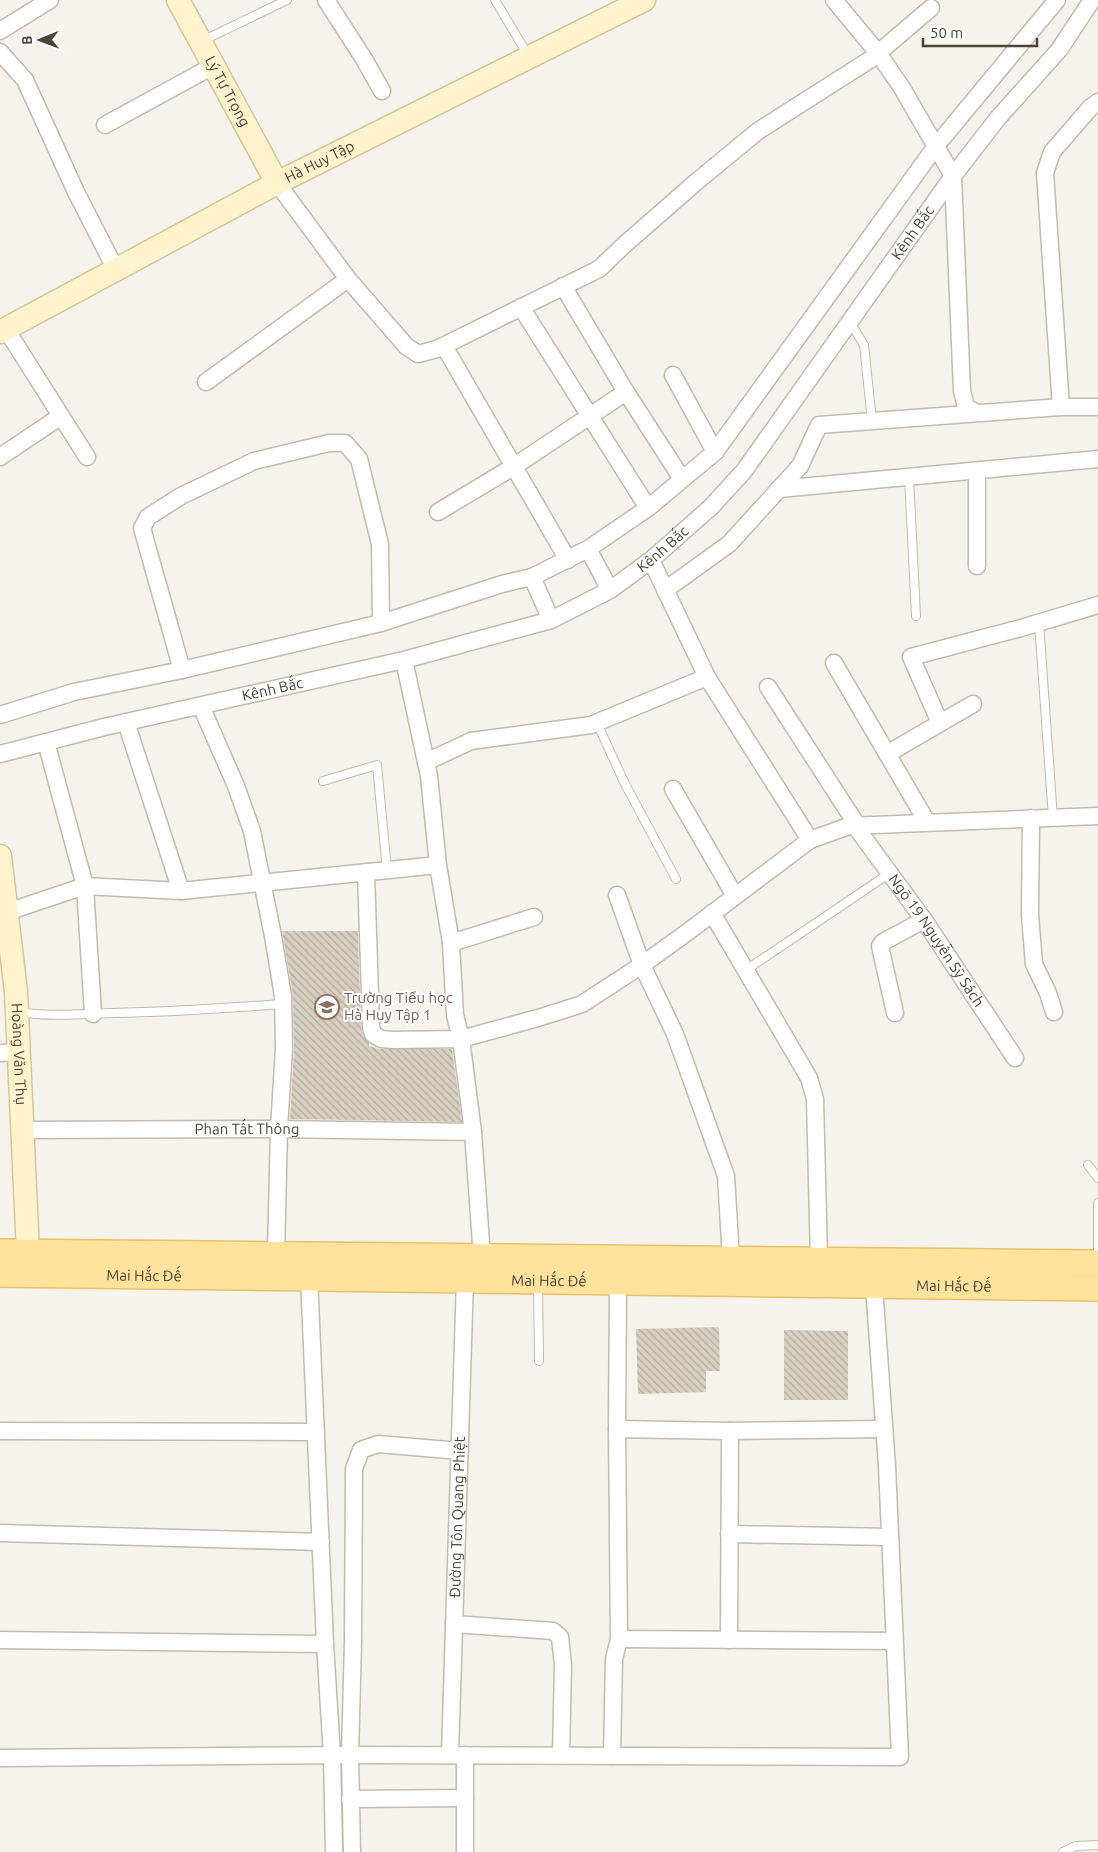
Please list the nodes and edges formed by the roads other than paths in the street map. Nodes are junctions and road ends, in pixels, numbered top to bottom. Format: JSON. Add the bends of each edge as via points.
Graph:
{"nodes":[{"id":1,"x":50,"y":0,"type":"edge"},
{"id":2,"x":178,"y":0,"type":"edge"},
{"id":3,"x":286,"y":0,"type":"edge"},
{"id":4,"x":326,"y":0,"type":"edge"},
{"id":5,"x":496,"y":0,"type":"edge"},
{"id":6,"x":834,"y":0,"type":"edge"},
{"id":7,"x":1092,"y":0,"type":"edge"},
{"id":8,"x":630,"y":3,"type":"edge"},
{"id":9,"x":1050,"y":3,"type":"edge"},
{"id":10,"x":931,"y":8,"type":"dead end"},
{"id":11,"x":0,"y":31,"type":"edge"},
{"id":12,"x":200,"y":41,"type":"junction"},
{"id":13,"x":0,"y":52,"type":"edge"},
{"id":14,"x":878,"y":53,"type":"junction"},
{"id":15,"x":529,"y":57,"type":"junction"},
{"id":16,"x":213,"y":66,"type":"junction"},
{"id":17,"x":382,"y":91,"type":"dead end"},
{"id":18,"x":1098,"y":102,"type":"edge"},
{"id":19,"x":105,"y":125,"type":"dead end"},
{"id":20,"x":936,"y":146,"type":"junction"},
{"id":21,"x":953,"y":176,"type":"junction"},
{"id":22,"x":277,"y":183,"type":"junction"},
{"id":23,"x":116,"y":270,"type":"junction"},
{"id":24,"x":348,"y":278,"type":"junction"},
{"id":25,"x":563,"y":286,"type":"junction"},
{"id":26,"x":521,"y":307,"type":"junction"},
{"id":27,"x":850,"y":322,"type":"junction"},
{"id":28,"x":4,"y":326,"type":"edge"},
{"id":29,"x":444,"y":346,"type":"junction"},
{"id":30,"x":673,"y":375,"type":"dead end"},
{"id":31,"x":206,"y":382,"type":"dead end"},
{"id":32,"x":626,"y":392,"type":"junction"},
{"id":33,"x":1060,"y":407,"type":"junction"},
{"id":34,"x":1098,"y":408,"type":"edge"},
{"id":35,"x":977,"y":413,"type":"junction"},
{"id":36,"x":61,"y":416,"type":"junction"},
{"id":37,"x":590,"y":417,"type":"junction"},
{"id":38,"x":872,"y":421,"type":"junction"},
{"id":39,"x":715,"y":452,"type":"junction"},
{"id":40,"x":0,"y":457,"type":"edge"},
{"id":41,"x":87,"y":457,"type":"dead end"},
{"id":42,"x":1098,"y":458,"type":"edge"},
{"id":43,"x":513,"y":467,"type":"junction"},
{"id":44,"x":977,"y":471,"type":"junction"},
{"id":45,"x":909,"y":478,"type":"junction"},
{"id":46,"x":682,"y":479,"type":"junction"},
{"id":47,"x":779,"y":489,"type":"junction"},
{"id":48,"x":648,"y":508,"type":"junction"},
{"id":49,"x":438,"y":512,"type":"dead end"},
{"id":50,"x":588,"y":549,"type":"junction"},
{"id":51,"x":568,"y":560,"type":"junction"},
{"id":52,"x":651,"y":560,"type":"junction"},
{"id":53,"x":977,"y":566,"type":"dead end"},
{"id":54,"x":532,"y":577,"type":"junction"},
{"id":55,"x":610,"y":590,"type":"junction"},
{"id":56,"x":665,"y":590,"type":"junction"},
{"id":57,"x":1098,"y":605,"type":"edge"},
{"id":58,"x":916,"y":616,"type":"dead end"},
{"id":59,"x":552,"y":620,"type":"junction"},
{"id":60,"x":1039,"y":622,"type":"junction"},
{"id":61,"x":381,"y":623,"type":"junction"},
{"id":62,"x":404,"y":660,"type":"junction"},
{"id":63,"x":834,"y":663,"type":"dead end"},
{"id":64,"x":182,"y":670,"type":"junction"},
{"id":65,"x":708,"y":677,"type":"junction"},
{"id":66,"x":768,"y":687,"type":"dead end"},
{"id":67,"x":973,"y":704,"type":"dead end"},
{"id":68,"x":201,"y":706,"type":"junction"},
{"id":69,"x":0,"y":715,"type":"edge"},
{"id":70,"x":126,"y":722,"type":"junction"},
{"id":71,"x":597,"y":723,"type":"junction"},
{"id":72,"x":940,"y":723,"type":"junction"},
{"id":73,"x":46,"y":742,"type":"junction"},
{"id":74,"x":0,"y":754,"type":"edge"},
{"id":75,"x":888,"y":754,"type":"junction"},
{"id":76,"x":426,"y":762,"type":"junction"},
{"id":77,"x":323,"y":781,"type":"dead end"},
{"id":78,"x":673,"y":789,"type":"dead end"},
{"id":79,"x":1098,"y":816,"type":"edge"},
{"id":80,"x":1030,"y":818,"type":"junction"},
{"id":81,"x":1053,"y":818,"type":"junction"},
{"id":82,"x":927,"y":822,"type":"junction"},
{"id":83,"x":855,"y":826,"type":"junction"},
{"id":84,"x":810,"y":840,"type":"junction"},
{"id":85,"x":438,"y":865,"type":"junction"},
{"id":86,"x":1,"y":867,"type":"edge"},
{"id":87,"x":387,"y":870,"type":"junction"},
{"id":88,"x":366,"y":872,"type":"junction"},
{"id":89,"x":890,"y":873,"type":"junction"},
{"id":90,"x":676,"y":879,"type":"dead end"},
{"id":91,"x":262,"y":883,"type":"junction"},
{"id":92,"x":85,"y":886,"type":"junction"},
{"id":93,"x":181,"y":891,"type":"junction"},
{"id":94,"x":617,"y":895,"type":"dead end"},
{"id":95,"x":735,"y":896,"type":"junction"},
{"id":96,"x":7,"y":912,"type":"junction"},
{"id":97,"x":712,"y":913,"type":"junction"},
{"id":98,"x":534,"y":917,"type":"dead end"},
{"id":99,"x":924,"y":920,"type":"junction"},
{"id":100,"x":451,"y":943,"type":"junction"},
{"id":101,"x":642,"y":965,"type":"junction"},
{"id":102,"x":746,"y":970,"type":"junction"},
{"id":103,"x":11,"y":999,"type":"edge"},
{"id":104,"x":283,"y":1004,"type":"junction"},
{"id":105,"x":1054,"y":1012,"type":"dead end"},
{"id":106,"x":895,"y":1013,"type":"dead end"},
{"id":107,"x":93,"y":1014,"type":"junction"},
{"id":108,"x":461,"y":1039,"type":"junction"},
{"id":109,"x":9,"y":1053,"type":"edge"},
{"id":110,"x":1015,"y":1058,"type":"dead end"},
{"id":111,"x":279,"y":1129,"type":"junction"},
{"id":112,"x":22,"y":1130,"type":"junction"},
{"id":113,"x":473,"y":1132,"type":"junction"},
{"id":114,"x":1088,"y":1165,"type":"dead end"},
{"id":115,"x":1098,"y":1178,"type":"edge"},
{"id":116,"x":1098,"y":1203,"type":"edge"},
{"id":117,"x":0,"y":1252,"type":"edge"},
{"id":118,"x":28,"y":1252,"type":"junction"},
{"id":119,"x":276,"y":1254,"type":"junction"},
{"id":120,"x":482,"y":1257,"type":"junction"},
{"id":121,"x":731,"y":1259,"type":"junction"},
{"id":122,"x":819,"y":1260,"type":"junction"},
{"id":123,"x":1098,"y":1263,"type":"edge"},
{"id":124,"x":186,"y":1265,"type":"junction"},
{"id":125,"x":0,"y":1274,"type":"edge"},
{"id":126,"x":309,"y":1277,"type":"junction"},
{"id":127,"x":465,"y":1279,"type":"junction"},
{"id":128,"x":538,"y":1280,"type":"junction"},
{"id":129,"x":618,"y":1281,"type":"junction"},
{"id":130,"x":874,"y":1286,"type":"junction"},
{"id":131,"x":1098,"y":1288,"type":"edge"},
{"id":132,"x":539,"y":1360,"type":"dead end"},
{"id":133,"x":617,"y":1429,"type":"junction"},
{"id":134,"x":884,"y":1429,"type":"junction"},
{"id":135,"x":0,"y":1431,"type":"edge"},
{"id":136,"x":730,"y":1431,"type":"junction"},
{"id":137,"x":316,"y":1432,"type":"junction"},
{"id":138,"x":460,"y":1451,"type":"junction"},
{"id":139,"x":0,"y":1533,"type":"edge"},
{"id":140,"x":729,"y":1534,"type":"junction"},
{"id":141,"x":890,"y":1537,"type":"junction"},
{"id":142,"x":321,"y":1542,"type":"junction"},
{"id":143,"x":454,"y":1624,"type":"junction"},
{"id":144,"x":619,"y":1639,"type":"junction"},
{"id":145,"x":0,"y":1640,"type":"edge"},
{"id":146,"x":729,"y":1640,"type":"junction"},
{"id":147,"x":894,"y":1641,"type":"junction"},
{"id":148,"x":325,"y":1644,"type":"junction"},
{"id":149,"x":332,"y":1755,"type":"junction"},
{"id":150,"x":350,"y":1755,"type":"junction"},
{"id":151,"x":458,"y":1755,"type":"junction"},
{"id":152,"x":561,"y":1755,"type":"junction"},
{"id":153,"x":612,"y":1756,"type":"junction"},
{"id":154,"x":0,"y":1758,"type":"edge"},
{"id":155,"x":465,"y":1798,"type":"junction"},
{"id":156,"x":350,"y":1799,"type":"junction"},
{"id":157,"x":1098,"y":1846,"type":"edge"},
{"id":158,"x":334,"y":1852,"type":"edge"},
{"id":159,"x":352,"y":1852,"type":"edge"},
{"id":160,"x":465,"y":1852,"type":"edge"},
{"id":161,"x":1063,"y":1852,"type":"edge"}],
"edges":[{"from":1,"to":11,"type":"street"},
{"from":2,"to":12,"type":"main road","name":"Lý Tự Trọng"},
{"from":3,"to":12,"type":"lane"},
{"from":4,"to":17,"type":"street"},
{"from":5,"to":15,"type":"lane"},
{"from":6,"to":14,"type":"street"},
{"from":7,"to":21,"type":"street","name":"Kênh Bắc","via":[[1059,50],[998,118]]},
{"from":8,"to":15,"type":"main road","name":"Hà Huy Tập"},
{"from":9,"to":20,"type":"street","name":"Kênh Bắc"},
{"from":10,"to":14,"type":"street"},
{"from":12,"to":16,"type":"main road","name":"Lý Tự Trọng"},
{"from":13,"to":23,"type":"street","via":[[25,80]]},
{"from":14,"to":20,"type":"street"},
{"from":14,"to":25,"type":"street","via":[[758,131],[599,269]]},
{"from":15,"to":22,"type":"main road","name":"Hà Huy Tập"},
{"from":16,"to":19,"type":"street"},
{"from":16,"to":22,"type":"main road","name":"Lý Tự Trọng"},
{"from":18,"to":33,"type":"street","via":[[1052,152],[1045,173]]},
{"from":20,"to":21,"type":"street"},
{"from":20,"to":39,"type":"street","name":"Kênh Bắc"},
{"from":21,"to":27,"type":"street","name":"Kênh Bắc"},
{"from":21,"to":35,"type":"street","via":[[962,391],[966,407]]},
{"from":22,"to":23,"type":"main road","name":"Hà Huy Tập"},
{"from":22,"to":24,"type":"street"},
{"from":23,"to":28,"type":"main road","name":"Hà Huy Tập"},
{"from":24,"to":29,"type":"street","via":[[406,346],[418,354]]},
{"from":24,"to":31,"type":"street"},
{"from":25,"to":26,"type":"street"},
{"from":25,"to":32,"type":"street"},
{"from":26,"to":29,"type":"street"},
{"from":26,"to":37,"type":"street"},
{"from":27,"to":38,"type":"lane","via":[[864,345]]},
{"from":27,"to":52,"type":"street","name":"Kênh Bắc","via":[[744,471],[711,507]]},
{"from":28,"to":36,"type":"street"},
{"from":29,"to":43,"type":"street"},
{"from":30,"to":39,"type":"street"},
{"from":32,"to":37,"type":"street"},
{"from":32,"to":46,"type":"street"},
{"from":33,"to":34,"type":"street"},
{"from":33,"to":35,"type":"street"},
{"from":35,"to":38,"type":"street"},
{"from":36,"to":40,"type":"street"},
{"from":36,"to":41,"type":"street"},
{"from":37,"to":43,"type":"street"},
{"from":37,"to":48,"type":"street"},
{"from":38,"to":47,"type":"street","via":[[819,425],[800,466]]},
{"from":39,"to":46,"type":"street","name":"Kênh Bắc"},
{"from":42,"to":44,"type":"street"},
{"from":43,"to":49,"type":"street"},
{"from":43,"to":51,"type":"street"},
{"from":44,"to":45,"type":"street"},
{"from":44,"to":53,"type":"street"},
{"from":45,"to":47,"type":"street"},
{"from":45,"to":58,"type":"lane"},
{"from":46,"to":48,"type":"street","name":"Kênh Bắc"},
{"from":47,"to":56,"type":"street","via":[[729,544]]},
{"from":48,"to":50,"type":"street","name":"Kênh Bắc"},
{"from":50,"to":51,"type":"street","name":"Kênh Bắc"},
{"from":50,"to":55,"type":"street"},
{"from":51,"to":54,"type":"street","name":"Kênh Bắc"},
{"from":52,"to":55,"type":"street","name":"Kênh Bắc"},
{"from":52,"to":56,"type":"street"},
{"from":54,"to":59,"type":"street"},
{"from":54,"to":61,"type":"street","name":"Kênh Bắc"},
{"from":55,"to":59,"type":"street","name":"Kênh Bắc"},
{"from":56,"to":65,"type":"street"},
{"from":57,"to":60,"type":"street"},
{"from":59,"to":62,"type":"street","name":"Kênh Bắc"},
{"from":60,"to":72,"type":"street","via":[[911,657]]},
{"from":60,"to":81,"type":"lane"},
{"from":61,"to":64,"type":"street","name":"Kênh Bắc"},
{"from":61,"to":64,"type":"street","via":[[380,544],[360,459],[345,443],[328,443],[254,461],[182,496],[148,517],[142,528]]},
{"from":62,"to":68,"type":"street","name":"Kênh Bắc"},
{"from":62,"to":76,"type":"street"},
{"from":63,"to":75,"type":"street"},
{"from":64,"to":69,"type":"street","name":"Kênh Bắc","via":[[74,692]]},
{"from":65,"to":71,"type":"street"},
{"from":65,"to":84,"type":"street"},
{"from":66,"to":83,"type":"street","name":"Ngõ 19 Nguyễn Sỹ Sách"},
{"from":67,"to":72,"type":"street"},
{"from":68,"to":70,"type":"street","name":"Kênh Bắc"},
{"from":68,"to":91,"type":"street","via":[[252,831]]},
{"from":70,"to":73,"type":"street","name":"Kênh Bắc"},
{"from":70,"to":93,"type":"street"},
{"from":71,"to":76,"type":"street","via":[[471,741]]},
{"from":71,"to":90,"type":"lane","via":[[625,784]]},
{"from":72,"to":75,"type":"street"},
{"from":73,"to":74,"type":"street","name":"Kênh Bắc"},
{"from":73,"to":92,"type":"street"},
{"from":75,"to":82,"type":"street"},
{"from":76,"to":85,"type":"street"},
{"from":77,"to":87,"type":"lane","via":[[377,765]]},
{"from":78,"to":95,"type":"street"},
{"from":79,"to":81,"type":"street"},
{"from":80,"to":81,"type":"street"},
{"from":80,"to":82,"type":"street"},
{"from":80,"to":105,"type":"street","via":[[1030,915],[1034,964]]},
{"from":82,"to":83,"type":"street"},
{"from":83,"to":84,"type":"street"},
{"from":83,"to":89,"type":"street","name":"Ngõ 19 Nguyễn Sỹ Sách"},
{"from":84,"to":95,"type":"street"},
{"from":85,"to":87,"type":"street"},
{"from":85,"to":100,"type":"street"},
{"from":86,"to":96,"type":"main road","name":"Hoàng Văn Thụ"},
{"from":87,"to":88,"type":"street"},
{"from":88,"to":91,"type":"street"},
{"from":88,"to":108,"type":"street","via":[[373,1034],[381,1039],[394,1040]]},
{"from":89,"to":99,"type":"street","name":"Ngõ 19 Nguyễn Sỹ Sách"},
{"from":89,"to":102,"type":"lane"},
{"from":91,"to":93,"type":"street"},
{"from":91,"to":104,"type":"street"},
{"from":92,"to":93,"type":"street"},
{"from":92,"to":96,"type":"street"},
{"from":92,"to":107,"type":"street"},
{"from":94,"to":101,"type":"street"},
{"from":95,"to":97,"type":"street"},
{"from":96,"to":103,"type":"main road","name":"Hoàng Văn Thụ"},
{"from":97,"to":101,"type":"street"},
{"from":97,"to":102,"type":"street"},
{"from":98,"to":100,"type":"street"},
{"from":99,"to":106,"type":"street","via":[[880,946]]},
{"from":99,"to":110,"type":"street","name":"Ngõ 19 Nguyễn Sỹ Sách"},
{"from":100,"to":108,"type":"street","via":[[455,1015]]},
{"from":101,"to":108,"type":"street","via":[[582,1004]]},
{"from":101,"to":121,"type":"street","via":[[675,1034],[726,1176]]},
{"from":102,"to":122,"type":"street","via":[[810,1078],[815,1099]]},
{"from":103,"to":107,"type":"lane","via":[[40,1015]]},
{"from":103,"to":109,"type":"main road","name":"Hoàng Văn Thụ"},
{"from":104,"to":107,"type":"lane"},
{"from":104,"to":111,"type":"street"},
{"from":108,"to":113,"type":"street"},
{"from":109,"to":112,"type":"main road","name":"Hoàng Văn Thụ"},
{"from":111,"to":112,"type":"street","name":"Phan Tất Thông"},
{"from":111,"to":113,"type":"street","name":"Phan Tất Thông"},
{"from":111,"to":119,"type":"street"},
{"from":112,"to":118,"type":"main road","name":"Hoàng Văn Thụ"},
{"from":113,"to":120,"type":"street"},
{"from":114,"to":115,"type":"lane"},
{"from":116,"to":123,"type":"lane"},
{"from":117,"to":118,"type":"main road","name":"Mai Hắc Đế"},
{"from":118,"to":124,"type":"main road","name":"Mai Hắc Đế"},
{"from":119,"to":120,"type":"main road","name":"Mai Hắc Đế"},
{"from":119,"to":124,"type":"main road","name":"Mai Hắc Đế"},
{"from":120,"to":121,"type":"main road","name":"Mai Hắc Đế"},
{"from":121,"to":122,"type":"main road","name":"Mai Hắc Đế"},
{"from":122,"to":123,"type":"main road","name":"Mai Hắc Đế"},
{"from":124,"to":125,"type":"main road","name":"Mai Hắc Đế"},
{"from":124,"to":126,"type":"main road","name":"Mai Hắc Đế"},
{"from":126,"to":127,"type":"main road","name":"Mai Hắc Đế"},
{"from":126,"to":137,"type":"street"},
{"from":127,"to":128,"type":"main road","name":"Mai Hắc Đế"},
{"from":127,"to":138,"type":"street","name":"Đường Tôn Quang Phiệt"},
{"from":128,"to":129,"type":"main road","name":"Mai Hắc Đế"},
{"from":128,"to":132,"type":"lane"},
{"from":129,"to":130,"type":"main road","name":"Mai Hắc Đế"},
{"from":129,"to":133,"type":"street"},
{"from":130,"to":131,"type":"main road","name":"Mai Hắc Đế"},
{"from":130,"to":134,"type":"street"},
{"from":133,"to":136,"type":"street"},
{"from":133,"to":144,"type":"street"},
{"from":134,"to":136,"type":"street"},
{"from":134,"to":141,"type":"street"},
{"from":135,"to":137,"type":"street"},
{"from":136,"to":140,"type":"street"},
{"from":137,"to":142,"type":"street"},
{"from":138,"to":143,"type":"street","name":"Đường Tôn Quang Phiệt"},
{"from":138,"to":150,"type":"street","via":[[378,1444],[362,1450],[354,1469]]},
{"from":139,"to":142,"type":"street"},
{"from":140,"to":141,"type":"street"},
{"from":140,"to":146,"type":"street"},
{"from":141,"to":147,"type":"street"},
{"from":142,"to":148,"type":"street"},
{"from":143,"to":151,"type":"street","name":"Đường Tôn Quang Phiệt"},
{"from":143,"to":152,"type":"street","via":[[553,1631],[560,1636],[563,1665]]},
{"from":144,"to":146,"type":"street"},
{"from":144,"to":153,"type":"street","via":[[614,1658]]},
{"from":145,"to":148,"type":"street"},
{"from":146,"to":147,"type":"street"},
{"from":147,"to":153,"type":"street","via":[[900,1757]]},
{"from":148,"to":149,"type":"street"},
{"from":149,"to":150,"type":"street"},
{"from":149,"to":154,"type":"street"},
{"from":149,"to":158,"type":"street"},
{"from":150,"to":151,"type":"street"},
{"from":150,"to":156,"type":"street"},
{"from":151,"to":152,"type":"street"},
{"from":151,"to":155,"type":"street","name":"Đường Tôn Quang Phiệt"},
{"from":152,"to":153,"type":"street"},
{"from":155,"to":156,"type":"street"},
{"from":155,"to":160,"type":"street","name":"Đường Tôn Quang Phiệt"},
{"from":156,"to":159,"type":"street"},
{"from":157,"to":161,"type":"lane","via":[[1076,1846]]}]}
